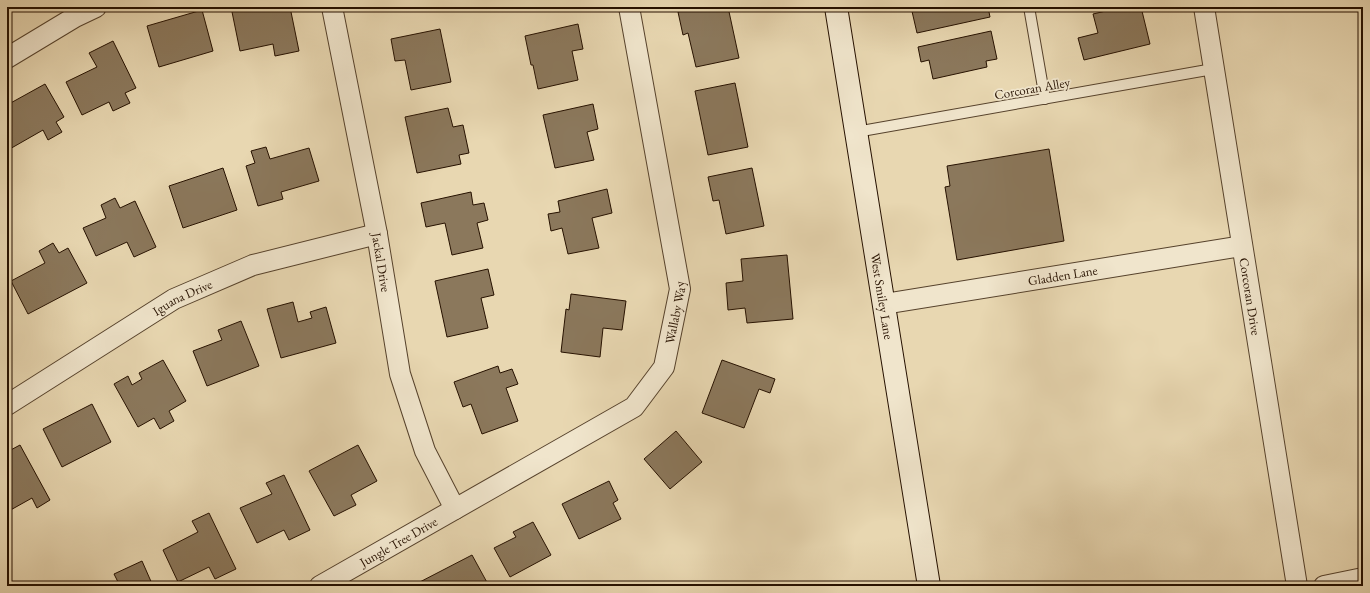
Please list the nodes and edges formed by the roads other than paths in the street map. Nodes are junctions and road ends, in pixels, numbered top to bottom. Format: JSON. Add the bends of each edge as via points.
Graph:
{"nodes":[{"id":1,"x":96,"y":7,"type":"edge"},
{"id":2,"x":332,"y":7,"type":"edge"},
{"id":3,"x":629,"y":7,"type":"edge"},
{"id":4,"x":836,"y":7,"type":"edge"},
{"id":5,"x":1029,"y":7,"type":"edge"},
{"id":6,"x":1204,"y":7,"type":"edge"},
{"id":7,"x":7,"y":58,"type":"edge"},
{"id":8,"x":1213,"y":69,"type":"junction"},
{"id":9,"x":1045,"y":99,"type":"junction"},
{"id":10,"x":856,"y":132,"type":"junction"},
{"id":11,"x":377,"y":234,"type":"junction"},
{"id":12,"x":1242,"y":246,"type":"junction"},
{"id":13,"x":884,"y":304,"type":"junction"},
{"id":14,"x":7,"y":405,"type":"edge"},
{"id":15,"x":455,"y":509,"type":"junction"},
{"id":16,"x":1363,"y":578,"type":"edge"},
{"id":17,"x":320,"y":586,"type":"edge"},
{"id":18,"x":929,"y":586,"type":"edge"},
{"id":19,"x":1297,"y":586,"type":"edge"},
{"id":20,"x":1324,"y":586,"type":"edge"}],
"edges":[{"from":1,"to":7,"type":"street"},
{"from":2,"to":11,"type":"street","name":"Jackal Drive"},
{"from":3,"to":15,"type":"street","name":"Wallaby Way","via":[[680,289],[664,367],[634,407]]},
{"from":4,"to":10,"type":"street","name":"West Smiley Lane"},
{"from":5,"to":9,"type":"lane"},
{"from":6,"to":8,"type":"street","name":"Corcoran Drive"},
{"from":8,"to":9,"type":"lane","name":"Corcoran Alley"},
{"from":8,"to":12,"type":"street","name":"Corcoran Drive"},
{"from":9,"to":10,"type":"lane","name":"Corcoran Alley"},
{"from":10,"to":13,"type":"street","name":"West Smiley Lane"},
{"from":11,"to":14,"type":"street","name":"Iguana Drive","via":[[254,265],[174,299]]},
{"from":11,"to":15,"type":"street","name":"Jackal Drive","via":[[400,374],[425,451]]},
{"from":12,"to":13,"type":"street","name":"Gladden Lane"},
{"from":12,"to":19,"type":"street","name":"Corcoran Drive"},
{"from":13,"to":18,"type":"street","name":"West Smiley Lane"},
{"from":15,"to":17,"type":"street","name":"Jungle Tree Drive"},
{"from":16,"to":20,"type":"street"}]}
